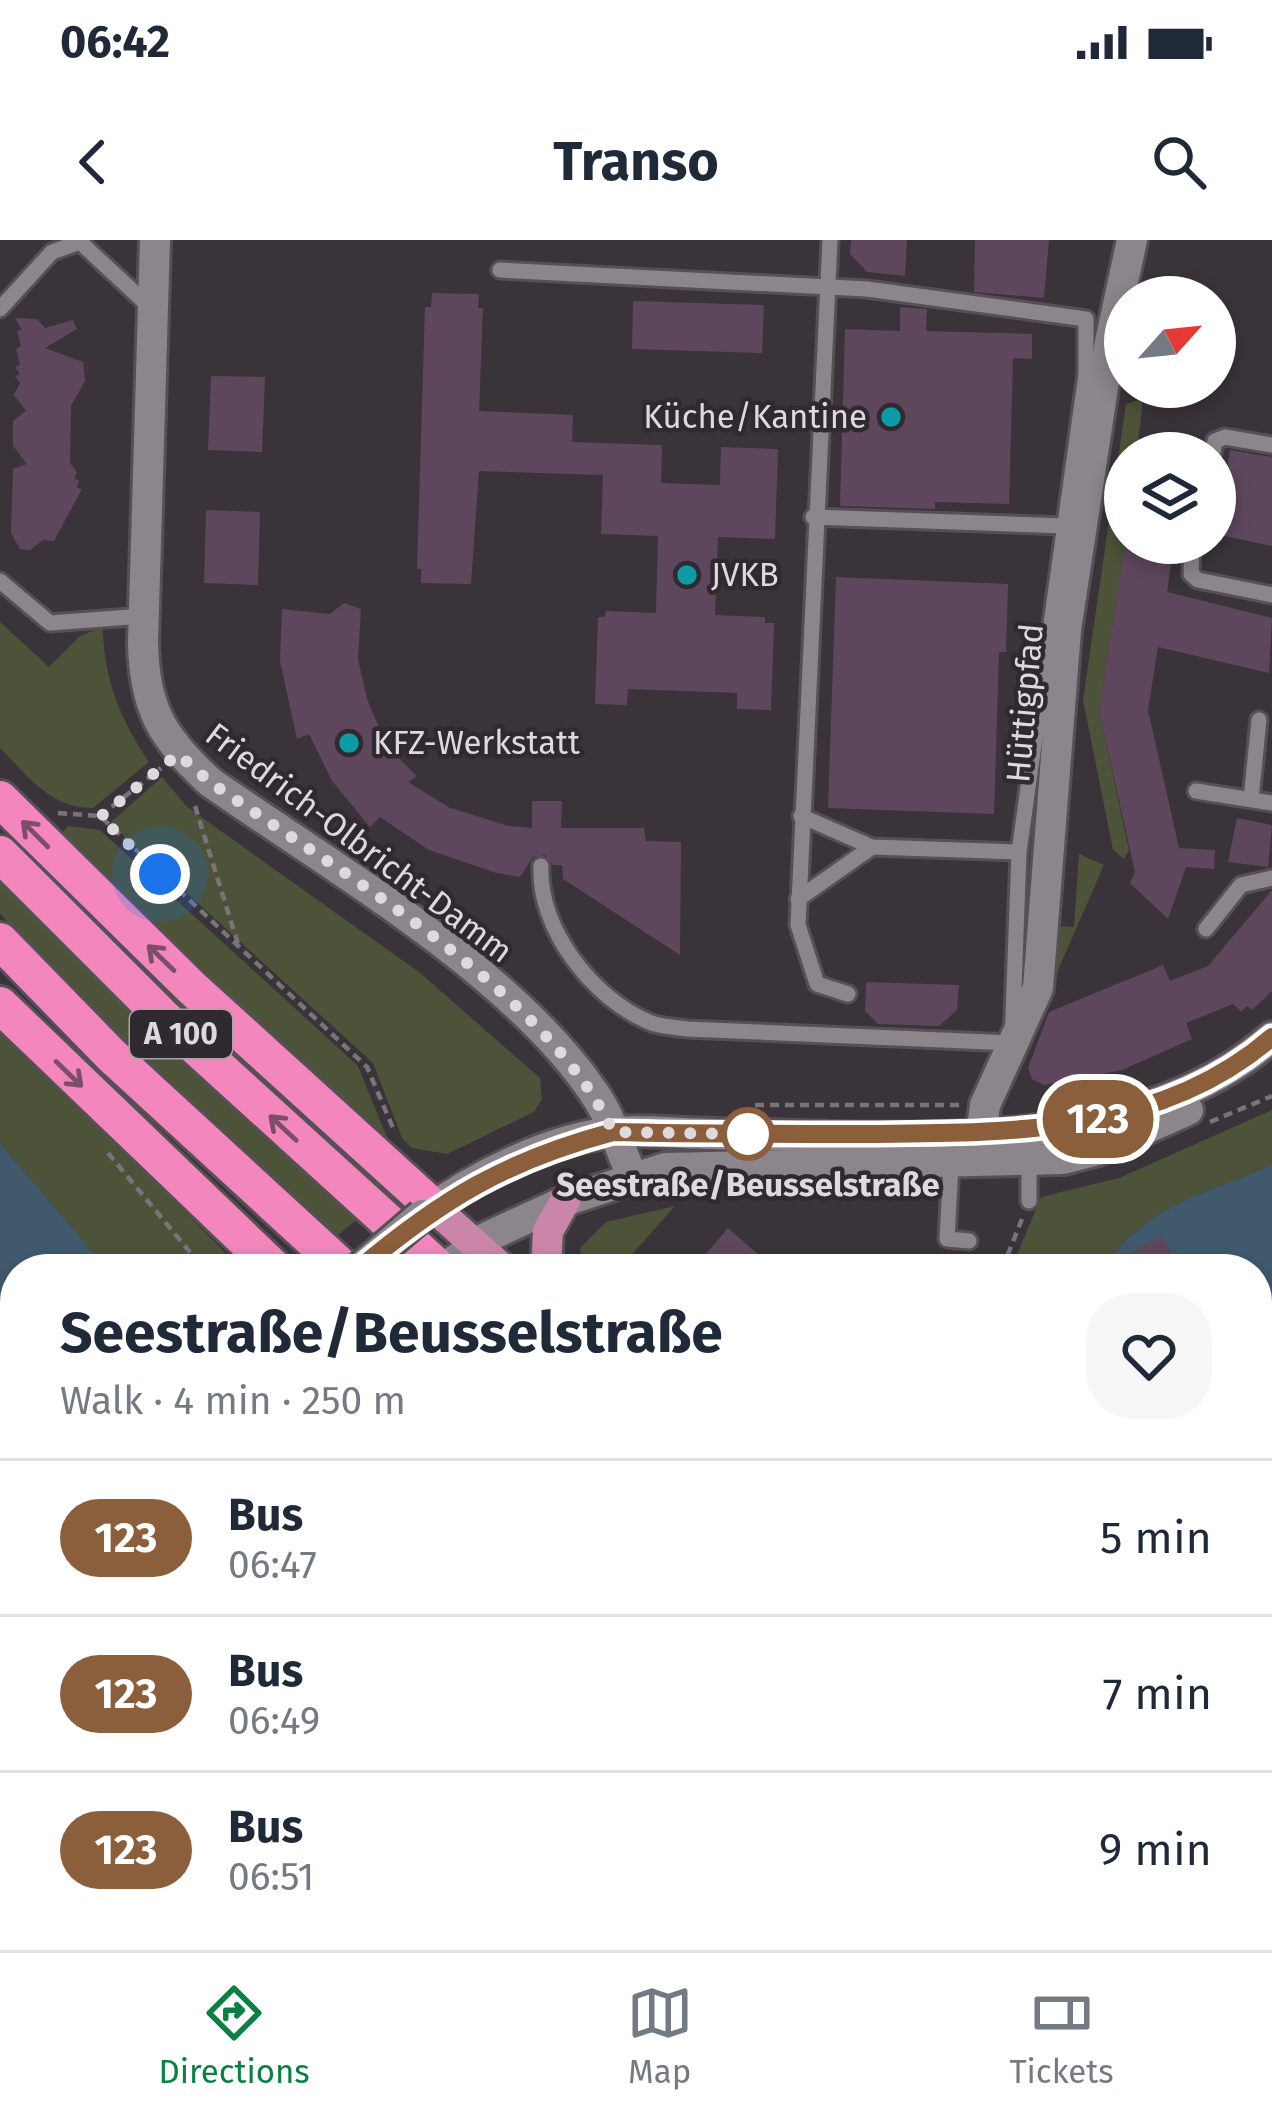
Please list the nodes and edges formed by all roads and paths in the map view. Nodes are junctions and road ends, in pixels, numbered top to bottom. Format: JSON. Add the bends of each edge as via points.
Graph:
{"nodes":[{"id":1,"x":155,"y":240,"type":"edge"},
{"id":2,"x":830,"y":240,"type":"edge"},
{"id":3,"x":1132,"y":240,"type":"edge"},
{"id":4,"x":500,"y":270,"type":"dead end"},
{"id":5,"x":828,"y":288,"type":"junction"},
{"id":6,"x":0,"y":309,"type":"edge"},
{"id":7,"x":153,"y":310,"type":"junction"},
{"id":8,"x":1236,"y":438,"type":"edge"},
{"id":9,"x":1272,"y":445,"type":"edge"},
{"id":10,"x":813,"y":517,"type":"junction"},
{"id":11,"x":1066,"y":526,"type":"junction"},
{"id":12,"x":1191,"y":564,"type":"edge"},
{"id":13,"x":0,"y":581,"type":"edge"},
{"id":14,"x":1272,"y":595,"type":"edge"},
{"id":15,"x":144,"y":616,"type":"junction"},
{"id":16,"x":1258,"y":720,"type":"dead end"},
{"id":17,"x":178,"y":754,"type":"junction"},
{"id":18,"x":1196,"y":791,"type":"dead end"},
{"id":19,"x":0,"y":799,"type":"edge"},
{"id":20,"x":1251,"y":799,"type":"junction"},
{"id":21,"x":1272,"y":803,"type":"edge"},
{"id":22,"x":52,"y":813,"type":"dead end"},
{"id":23,"x":801,"y":816,"type":"junction"},
{"id":24,"x":100,"y":817,"type":"junction"},
{"id":25,"x":872,"y":847,"type":"junction"},
{"id":26,"x":1019,"y":852,"type":"junction"},
{"id":27,"x":0,"y":854,"type":"edge"},
{"id":28,"x":541,"y":866,"type":"dead end"},
{"id":29,"x":1272,"y":878,"type":"edge"},
{"id":30,"x":798,"y":899,"type":"junction"},
{"id":31,"x":1206,"y":929,"type":"dead end"},
{"id":32,"x":0,"y":941,"type":"edge"},
{"id":33,"x":239,"y":948,"type":"junction"},
{"id":34,"x":848,"y":994,"type":"dead end"},
{"id":35,"x":0,"y":1005,"type":"edge"},
{"id":36,"x":1272,"y":1037,"type":"edge"},
{"id":37,"x":1012,"y":1043,"type":"junction"},
{"id":38,"x":1272,"y":1052,"type":"edge"},
{"id":39,"x":746,"y":1106,"type":"dead end"},
{"id":40,"x":926,"y":1106,"type":"dead end"},
{"id":41,"x":613,"y":1132,"type":"junction"},
{"id":42,"x":399,"y":1142,"type":"dead end"},
{"id":43,"x":106,"y":1152,"type":"dead end"},
{"id":44,"x":969,"y":1155,"type":"junction"},
{"id":45,"x":1029,"y":1162,"type":"junction"},
{"id":46,"x":632,"y":1176,"type":"junction"},
{"id":47,"x":565,"y":1201,"type":"junction"},
{"id":48,"x":1029,"y":1201,"type":"joint"},
{"id":49,"x":428,"y":1211,"type":"junction"},
{"id":50,"x":969,"y":1240,"type":"dead end"},
{"id":51,"x":191,"y":1254,"type":"edge"},
{"id":52,"x":258,"y":1254,"type":"edge"},
{"id":53,"x":328,"y":1254,"type":"edge"},
{"id":54,"x":377,"y":1254,"type":"edge"},
{"id":55,"x":449,"y":1254,"type":"edge"},
{"id":56,"x":452,"y":1254,"type":"edge"},
{"id":57,"x":464,"y":1254,"type":"edge"},
{"id":58,"x":547,"y":1254,"type":"edge"},
{"id":59,"x":1008,"y":1254,"type":"edge"}],
"edges":[{"from":1,"to":7,"type":"street","name":"Friedrich-Olbricht-Damm"},
{"from":2,"to":5,"type":"lane"},
{"from":3,"to":37,"type":"street","name":"Hüttigpfad","via":[[1066,630],[1038,988]]},
{"from":4,"to":5,"type":"lane"},
{"from":5,"to":10,"type":"lane"},
{"from":5,"to":11,"type":"lane","via":[[1086,319]]},
{"from":6,"to":7,"type":"lane","via":[[52,253],[80,242]]},
{"from":7,"to":15,"type":"street","name":"Friedrich-Olbricht-Damm"},
{"from":8,"to":9,"type":"lane"},
{"from":10,"to":11,"type":"lane"},
{"from":10,"to":23,"type":"lane"},
{"from":11,"to":26,"type":"lane"},
{"from":12,"to":14,"type":"lane","via":[[1198,580]]},
{"from":13,"to":15,"type":"lane","via":[[50,623]]},
{"from":15,"to":17,"type":"street","name":"Friedrich-Olbricht-Damm","via":[[144,687]]},
{"from":16,"to":20,"type":"lane"},
{"from":17,"to":24,"type":"path"},
{"from":17,"to":33,"type":"path"},
{"from":17,"to":41,"type":"street","name":"Friedrich-Olbricht-Damm","via":[[494,989],[596,1094]]},
{"from":18,"to":20,"type":"lane"},
{"from":49,"to":19,"type":"highway","one_way":true},
{"from":20,"to":21,"type":"lane"},
{"from":22,"to":24,"type":"path"},
{"from":23,"to":25,"type":"lane"},
{"from":23,"to":30,"type":"lane"},
{"from":24,"to":33,"type":"path"},
{"from":25,"to":26,"type":"lane"},
{"from":25,"to":30,"type":"lane"},
{"from":26,"to":37,"type":"lane"},
{"from":55,"to":27,"type":"highway","number":"A 100","one_way":true,"via":[[163,1017]]},
{"from":28,"to":37,"type":"lane","via":[[545,916],[572,956],[650,1022]]},
{"from":29,"to":31,"type":"lane","via":[[1241,885]]},
{"from":30,"to":34,"type":"lane","via":[[810,972],[818,984]]},
{"from":32,"to":53,"type":"highway","number":"A 100"},
{"from":33,"to":42,"type":"path","via":[[367,1067]]},
{"from":35,"to":52,"type":"highway","one_way":true},
{"from":36,"to":44,"type":"street","via":[[1202,1085],[1160,1102]]},
{"from":37,"to":44,"type":"street","name":"Hüttigpfad"},
{"from":38,"to":45,"type":"street","via":[[1195,1107],[1130,1137]]},
{"from":39,"to":40,"type":"path"},
{"from":41,"to":44,"type":"street"},
{"from":41,"to":46,"type":"street","name":"Friedrich-Olbricht-Damm"},
{"from":41,"to":49,"type":"street","via":[[548,1149]]},
{"from":43,"to":51,"type":"path"},
{"from":44,"to":45,"type":"street"},
{"from":44,"to":46,"type":"street","via":[[698,1165]]},
{"from":44,"to":50,"type":"lane","via":[[947,1239]]},
{"from":45,"to":48,"type":"lane"},
{"from":46,"to":47,"type":"street"},
{"from":47,"to":57,"type":"street"},
{"from":47,"to":58,"type":"main road","via":[[548,1231]]},
{"from":48,"to":59,"type":"path"},
{"from":49,"to":54,"type":"street","bridge":true},
{"from":49,"to":56,"type":"main road"}]}
